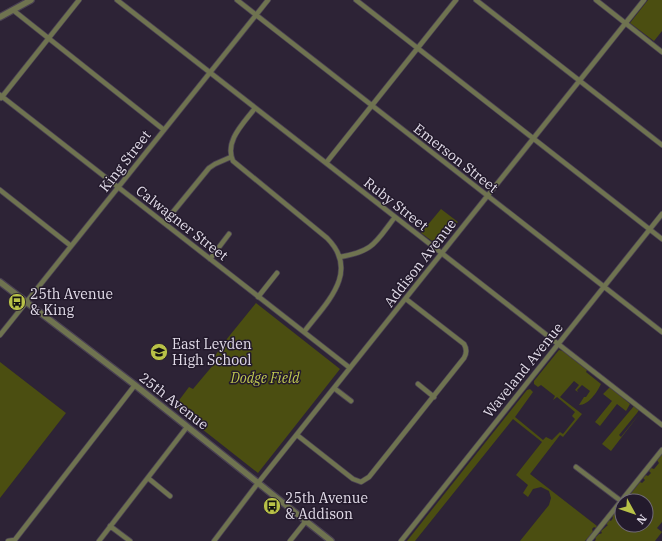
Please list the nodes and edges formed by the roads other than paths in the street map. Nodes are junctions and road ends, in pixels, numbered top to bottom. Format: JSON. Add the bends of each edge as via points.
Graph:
{"nodes":[{"id":1,"x":31,"y":0,"type":"edge"},
{"id":2,"x":79,"y":0,"type":"edge"},
{"id":3,"x":117,"y":0,"type":"edge"},
{"id":4,"x":237,"y":0,"type":"edge"},
{"id":5,"x":268,"y":0,"type":"edge"},
{"id":6,"x":356,"y":0,"type":"edge"},
{"id":7,"x":456,"y":0,"type":"edge"},
{"id":8,"x":476,"y":0,"type":"edge"},
{"id":9,"x":596,"y":0,"type":"edge"},
{"id":10,"x":644,"y":0,"type":"edge"},
{"id":11,"x":13,"y":10,"type":"junction"},
{"id":12,"x":256,"y":15,"type":"junction"},
{"id":13,"x":0,"y":17,"type":"edge"},
{"id":14,"x":626,"y":23,"type":"junction"},
{"id":15,"x":48,"y":39,"type":"junction"},
{"id":16,"x":418,"y":48,"type":"junction"},
{"id":17,"x":662,"y":52,"type":"edge"},
{"id":18,"x":210,"y":72,"type":"junction"},
{"id":19,"x":580,"y":81,"type":"junction"},
{"id":20,"x":1,"y":97,"type":"edge"},
{"id":21,"x":372,"y":106,"type":"junction"},
{"id":22,"x":255,"y":108,"type":"junction"},
{"id":23,"x":164,"y":130,"type":"junction"},
{"id":24,"x":534,"y":139,"type":"junction"},
{"id":25,"x":662,"y":145,"type":"edge"},
{"id":26,"x":231,"y":157,"type":"junction"},
{"id":27,"x":326,"y":163,"type":"junction"},
{"id":28,"x":118,"y":188,"type":"junction"},
{"id":29,"x":0,"y":190,"type":"edge"},
{"id":30,"x":488,"y":197,"type":"junction"},
{"id":31,"x":662,"y":214,"type":"edge"},
{"id":32,"x":395,"y":217,"type":"junction"},
{"id":33,"x":164,"y":223,"type":"junction"},
{"id":34,"x":650,"y":229,"type":"junction"},
{"id":35,"x":228,"y":234,"type":"dead end"},
{"id":36,"x":662,"y":238,"type":"edge"},
{"id":37,"x":71,"y":246,"type":"junction"},
{"id":38,"x":442,"y":254,"type":"junction"},
{"id":39,"x":340,"y":257,"type":"junction"},
{"id":40,"x":210,"y":259,"type":"junction"},
{"id":41,"x":277,"y":273,"type":"dead end"},
{"id":42,"x":0,"y":282,"type":"edge"},
{"id":43,"x":604,"y":286,"type":"junction"},
{"id":44,"x":258,"y":296,"type":"junction"},
{"id":45,"x":406,"y":299,"type":"junction"},
{"id":46,"x":26,"y":302,"type":"junction"},
{"id":47,"x":304,"y":332,"type":"junction"},
{"id":48,"x":662,"y":332,"type":"edge"},
{"id":49,"x":0,"y":335,"type":"edge"},
{"id":50,"x":558,"y":344,"type":"junction"},
{"id":51,"x":350,"y":368,"type":"junction"},
{"id":52,"x":418,"y":384,"type":"dead end"},
{"id":53,"x":135,"y":385,"type":"junction"},
{"id":54,"x":334,"y":388,"type":"junction"},
{"id":55,"x":434,"y":397,"type":"junction"},
{"id":56,"x":351,"y":401,"type":"dead end"},
{"id":57,"x":662,"y":425,"type":"edge"},
{"id":58,"x":188,"y":427,"type":"junction"},
{"id":59,"x":297,"y":435,"type":"junction"},
{"id":60,"x":662,"y":450,"type":"edge"},
{"id":61,"x":576,"y":466,"type":"dead end"},
{"id":62,"x":148,"y":478,"type":"junction"},
{"id":63,"x":258,"y":483,"type":"junction"},
{"id":64,"x":627,"y":493,"type":"edge"},
{"id":65,"x":170,"y":496,"type":"dead end"},
{"id":66,"x":614,"y":496,"type":"edge"},
{"id":67,"x":614,"y":509,"type":"edge"},
{"id":68,"x":306,"y":521,"type":"junction"},
{"id":69,"x":110,"y":526,"type":"junction"},
{"id":70,"x":8,"y":541,"type":"edge"},
{"id":71,"x":14,"y":541,"type":"edge"},
{"id":72,"x":99,"y":541,"type":"edge"},
{"id":73,"x":130,"y":541,"type":"edge"},
{"id":74,"x":214,"y":541,"type":"edge"},
{"id":75,"x":290,"y":541,"type":"edge"},
{"id":76,"x":331,"y":541,"type":"edge"},
{"id":77,"x":401,"y":541,"type":"edge"},
{"id":78,"x":589,"y":541,"type":"edge"}],
"edges":[{"from":1,"to":11,"type":"street"},
{"from":2,"to":15,"type":"street"},
{"from":3,"to":18,"type":"street","name":"Ruby Street"},
{"from":4,"to":12,"type":"street","name":"Emerson Street"},
{"from":5,"to":12,"type":"street","name":"King Street"},
{"from":6,"to":16,"type":"street"},
{"from":7,"to":16,"type":"street"},
{"from":8,"to":19,"type":"street"},
{"from":9,"to":14,"type":"street"},
{"from":10,"to":14,"type":"street","name":"Addison Avenue"},
{"from":11,"to":13,"type":"street"},
{"from":11,"to":15,"type":"street"},
{"from":12,"to":18,"type":"street","name":"King Street"},
{"from":12,"to":21,"type":"street","name":"Emerson Street"},
{"from":14,"to":17,"type":"street"},
{"from":14,"to":19,"type":"street","name":"Addison Avenue"},
{"from":15,"to":20,"type":"street"},
{"from":15,"to":23,"type":"street"},
{"from":16,"to":21,"type":"street"},
{"from":16,"to":24,"type":"street"},
{"from":18,"to":22,"type":"street","name":"Ruby Street"},
{"from":18,"to":23,"type":"street","name":"King Street"},
{"from":19,"to":24,"type":"street","name":"Addison Avenue"},
{"from":19,"to":25,"type":"street"},
{"from":20,"to":28,"type":"street","name":"Calwagner Street"},
{"from":21,"to":27,"type":"street"},
{"from":21,"to":30,"type":"street","name":"Emerson Street"},
{"from":22,"to":26,"type":"street","via":[[234,136]]},
{"from":22,"to":27,"type":"street","name":"Ruby Street"},
{"from":23,"to":28,"type":"street","name":"King Street"},
{"from":24,"to":30,"type":"street","name":"Addison Avenue"},
{"from":24,"to":34,"type":"street"},
{"from":26,"to":33,"type":"street","via":[[209,168]]},
{"from":26,"to":39,"type":"street","via":[[237,166],[327,238]]},
{"from":27,"to":32,"type":"street","name":"Ruby Street"},
{"from":28,"to":33,"type":"street","name":"Calwagner Street"},
{"from":28,"to":37,"type":"street","name":"King Street"},
{"from":29,"to":37,"type":"street"},
{"from":30,"to":38,"type":"street","name":"Addison Avenue"},
{"from":30,"to":43,"type":"street","name":"Emerson Street"},
{"from":31,"to":34,"type":"street","name":"Waveland Avenue"},
{"from":32,"to":38,"type":"street","name":"Ruby Street"},
{"from":32,"to":39,"type":"street","via":[[372,246],[359,253]]},
{"from":33,"to":40,"type":"street","name":"Calwagner Street"},
{"from":34,"to":36,"type":"street"},
{"from":34,"to":43,"type":"street","name":"Waveland Avenue"},
{"from":35,"to":40,"type":"street"},
{"from":37,"to":46,"type":"street","name":"King Street"},
{"from":38,"to":45,"type":"street","name":"Addison Avenue"},
{"from":38,"to":50,"type":"street","name":"Ruby Street"},
{"from":39,"to":47,"type":"street","via":[[341,277],[334,293]]},
{"from":40,"to":44,"type":"street","name":"Calwagner Street"},
{"from":41,"to":44,"type":"street"},
{"from":42,"to":46,"type":"street","name":"25th Avenue"},
{"from":43,"to":48,"type":"street","name":"Emerson Street"},
{"from":43,"to":50,"type":"street","name":"Waveland Avenue"},
{"from":44,"to":47,"type":"street","name":"Calwagner Street"},
{"from":45,"to":51,"type":"street","name":"Addison Avenue"},
{"from":45,"to":55,"type":"street","via":[[466,347],[467,354]]},
{"from":46,"to":49,"type":"street","name":"King Street"},
{"from":46,"to":53,"type":"street","name":"25th Avenue"},
{"from":47,"to":51,"type":"street","name":"Calwagner Street"},
{"from":50,"to":57,"type":"street","name":"Ruby Street"},
{"from":50,"to":77,"type":"street","name":"Waveland Avenue"},
{"from":51,"to":54,"type":"street","name":"Addison Avenue"},
{"from":52,"to":55,"type":"street"},
{"from":53,"to":58,"type":"street","name":"25th Avenue"},
{"from":53,"to":71,"type":"street"},
{"from":54,"to":56,"type":"street"},
{"from":54,"to":59,"type":"street","name":"Addison Avenue"},
{"from":55,"to":59,"type":"street","via":[[369,477],[361,482],[353,480]]},
{"from":58,"to":62,"type":"street"},
{"from":58,"to":63,"type":"street","name":"25th Avenue"},
{"from":59,"to":63,"type":"street","name":"Addison Avenue"},
{"from":60,"to":64,"type":"street"},
{"from":61,"to":66,"type":"street"},
{"from":62,"to":65,"type":"street"},
{"from":62,"to":69,"type":"street"},
{"from":63,"to":68,"type":"street","name":"25th Avenue"},
{"from":63,"to":74,"type":"street","name":"Addison Avenue"},
{"from":67,"to":78,"type":"street"},
{"from":68,"to":75,"type":"street"},
{"from":68,"to":76,"type":"street","name":"25th Avenue"},
{"from":69,"to":72,"type":"street"},
{"from":69,"to":73,"type":"street"},
{"from":70,"to":71,"type":"street"}]}
